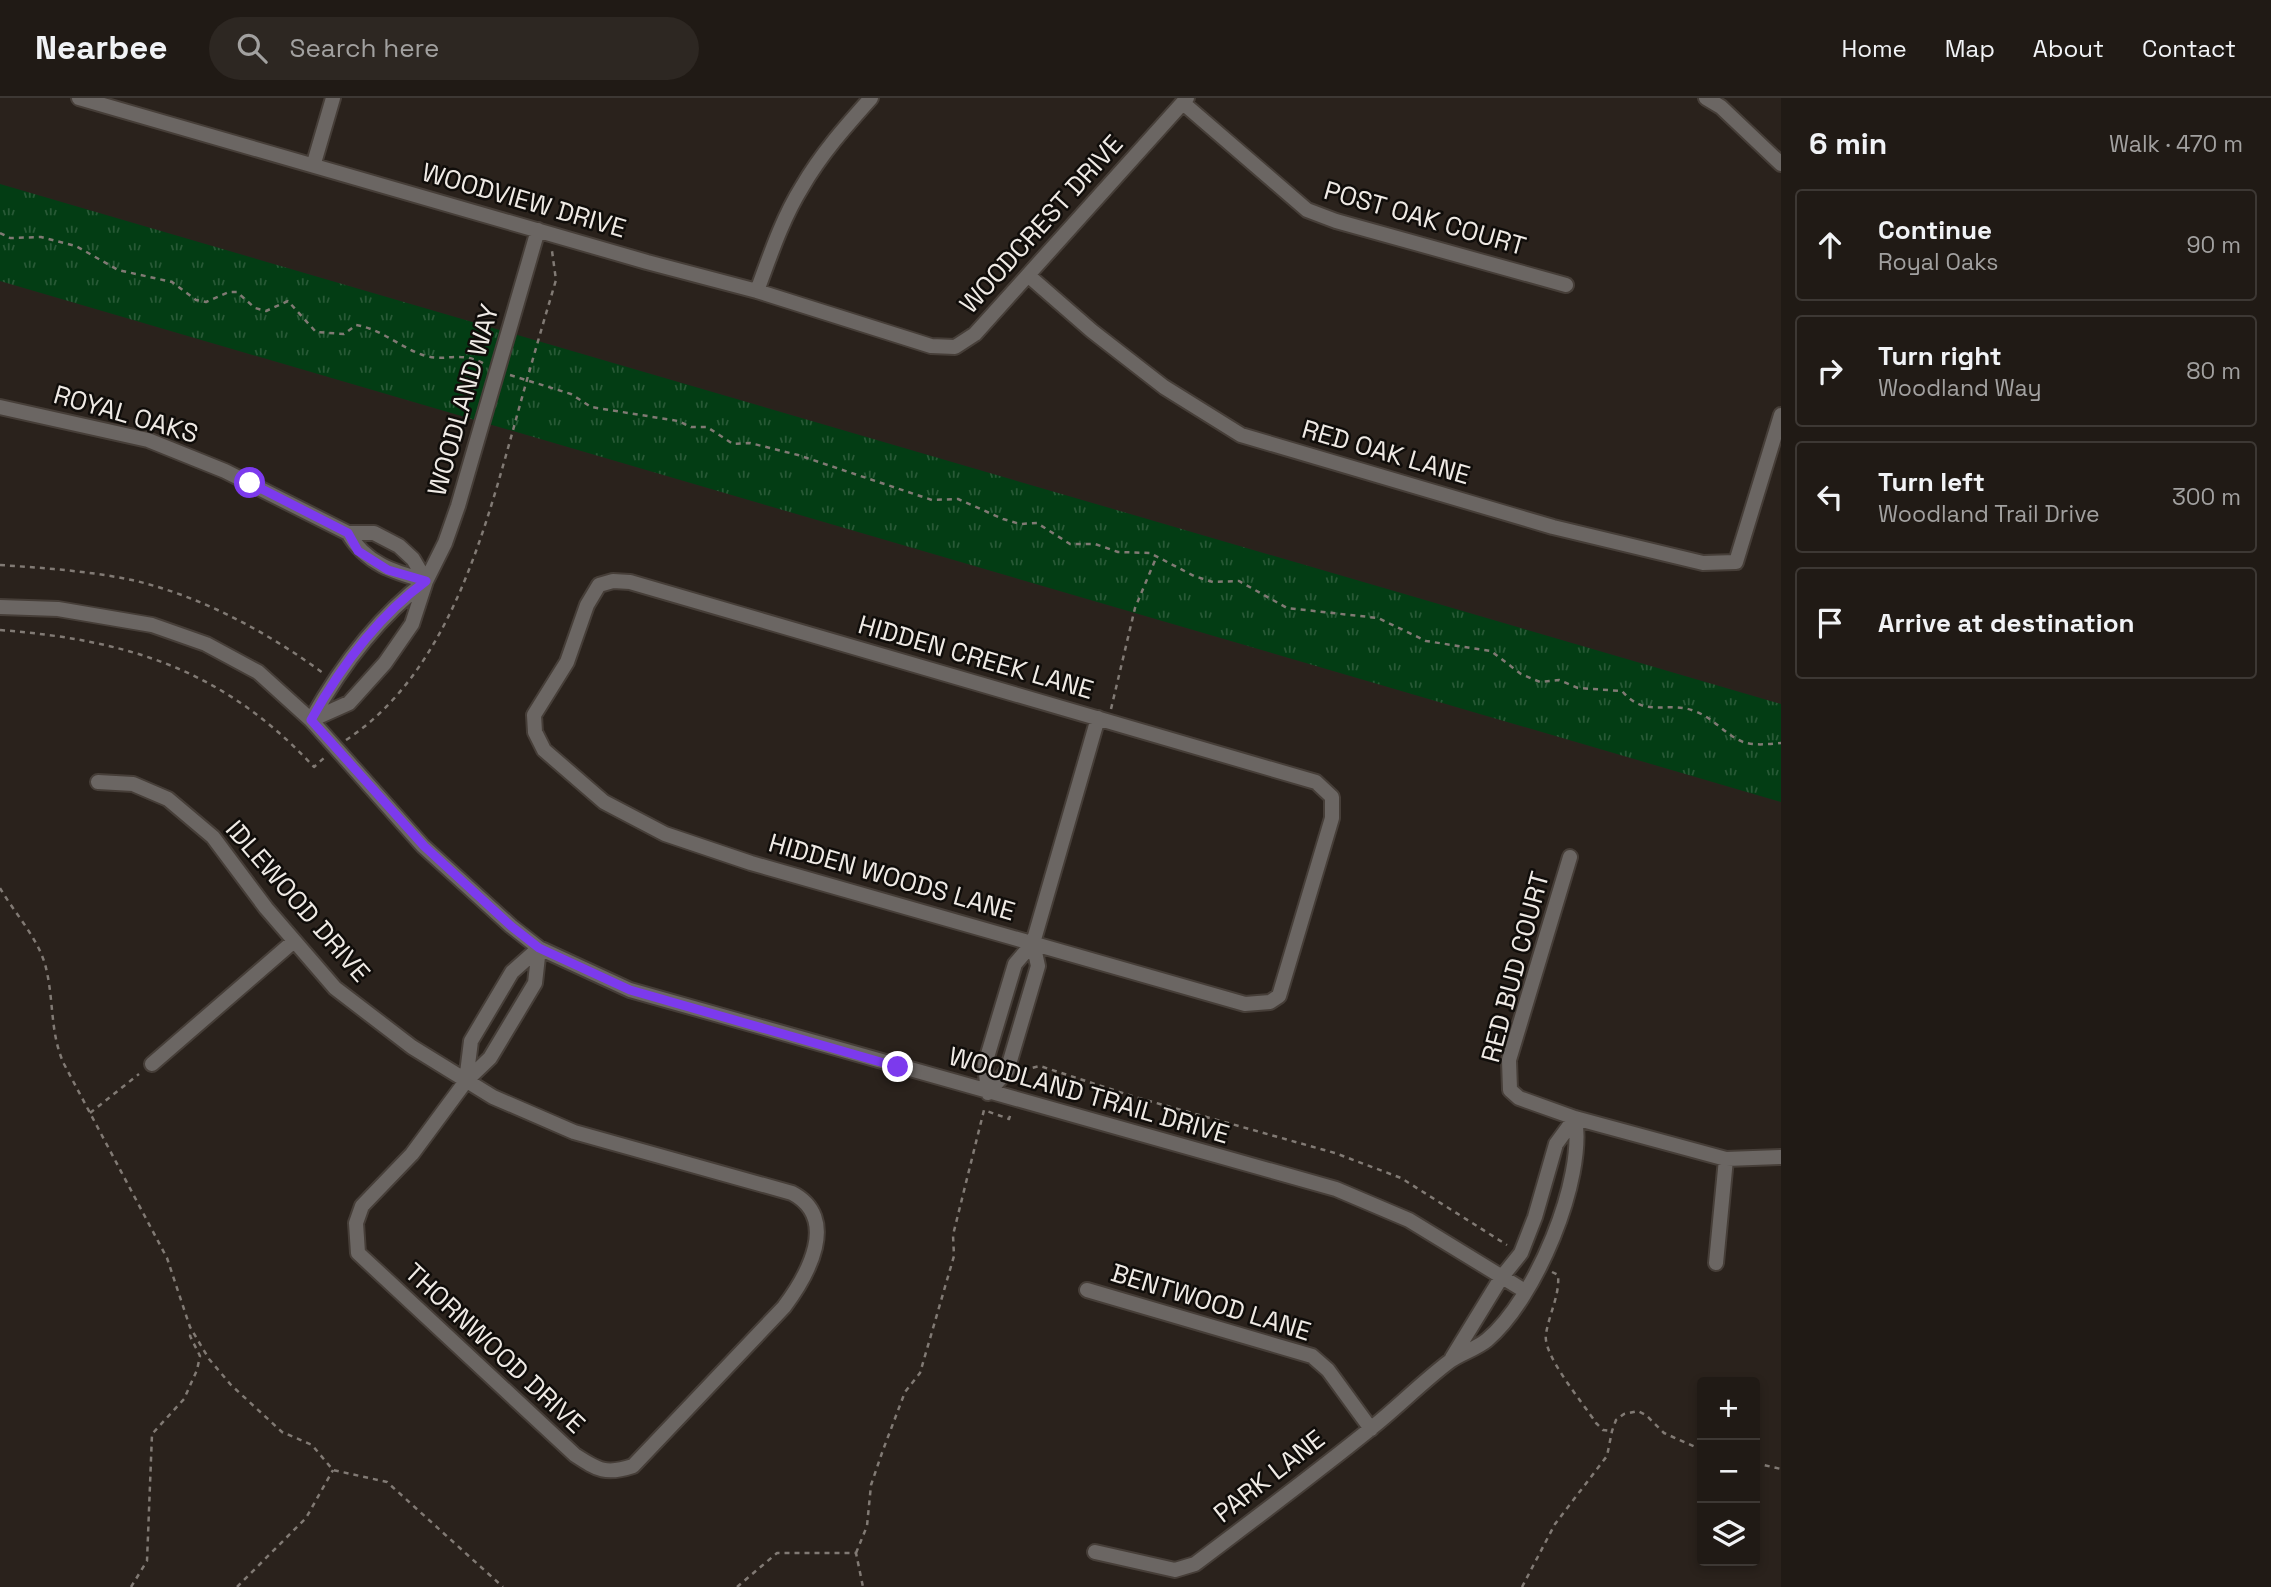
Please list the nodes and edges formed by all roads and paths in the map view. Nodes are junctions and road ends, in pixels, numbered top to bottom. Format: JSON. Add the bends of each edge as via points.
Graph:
{"nodes":[{"id":1,"x":79,"y":98,"type":"edge"},
{"id":2,"x":334,"y":98,"type":"edge"},
{"id":3,"x":872,"y":98,"type":"edge"},
{"id":4,"x":1706,"y":98,"type":"edge"},
{"id":5,"x":1185,"y":101,"type":"edge"},
{"id":6,"x":314,"y":163,"type":"junction"},
{"id":7,"x":1781,"y":164,"type":"edge"},
{"id":8,"x":538,"y":230,"type":"junction"},
{"id":9,"x":0,"y":233,"type":"edge"},
{"id":10,"x":1030,"y":277,"type":"junction"},
{"id":11,"x":1566,"y":285,"type":"dead end"},
{"id":12,"x":757,"y":291,"type":"junction"},
{"id":13,"x":955,"y":347,"type":"joint"},
{"id":14,"x":496,"y":371,"type":"junction"},
{"id":15,"x":527,"y":382,"type":"junction"},
{"id":16,"x":0,"y":407,"type":"edge"},
{"id":17,"x":1781,"y":415,"type":"edge"},
{"id":18,"x":348,"y":533,"type":"junction"},
{"id":19,"x":1156,"y":558,"type":"junction"},
{"id":20,"x":0,"y":565,"type":"edge"},
{"id":21,"x":426,"y":581,"type":"junction"},
{"id":22,"x":0,"y":607,"type":"edge"},
{"id":23,"x":0,"y":631,"type":"edge"},
{"id":24,"x":330,"y":685,"type":"junction"},
{"id":25,"x":1103,"y":719,"type":"junction"},
{"id":26,"x":311,"y":720,"type":"junction"},
{"id":27,"x":535,"y":732,"type":"joint"},
{"id":28,"x":1781,"y":743,"type":"edge"},
{"id":29,"x":335,"y":748,"type":"junction"},
{"id":30,"x":98,"y":782,"type":"dead end"},
{"id":31,"x":1570,"y":857,"type":"dead end"},
{"id":32,"x":0,"y":888,"type":"edge"},
{"id":33,"x":294,"y":942,"type":"junction"},
{"id":34,"x":1033,"y":943,"type":"junction"},
{"id":35,"x":539,"y":948,"type":"junction"},
{"id":36,"x":1270,"y":1002,"type":"joint"},
{"id":37,"x":152,"y":1064,"type":"joint"},
{"id":38,"x":466,"y":1081,"type":"junction"},
{"id":39,"x":988,"y":1093,"type":"junction"},
{"id":40,"x":1015,"y":1101,"type":"junction"},
{"id":41,"x":90,"y":1113,"type":"junction"},
{"id":42,"x":1574,"y":1118,"type":"junction"},
{"id":43,"x":1781,"y":1157,"type":"edge"},
{"id":44,"x":1726,"y":1159,"type":"junction"},
{"id":45,"x":1716,"y":1263,"type":"dead end"},
{"id":46,"x":1500,"y":1278,"type":"junction"},
{"id":47,"x":1087,"y":1290,"type":"dead end"},
{"id":48,"x":1525,"y":1291,"type":"junction"},
{"id":49,"x":192,"y":1329,"type":"junction"},
{"id":50,"x":1451,"y":1360,"type":"junction"},
{"id":51,"x":1371,"y":1429,"type":"junction"},
{"id":52,"x":1697,"y":1448,"type":"edge"},
{"id":53,"x":1760,"y":1464,"type":"edge"},
{"id":54,"x":633,"y":1466,"type":"joint"},
{"id":55,"x":1781,"y":1469,"type":"edge"},
{"id":56,"x":333,"y":1470,"type":"junction"},
{"id":57,"x":1095,"y":1552,"type":"dead end"},
{"id":58,"x":856,"y":1553,"type":"junction"},
{"id":59,"x":131,"y":1587,"type":"edge"},
{"id":60,"x":237,"y":1587,"type":"edge"},
{"id":61,"x":503,"y":1587,"type":"edge"},
{"id":62,"x":737,"y":1587,"type":"edge"},
{"id":63,"x":863,"y":1587,"type":"edge"},
{"id":64,"x":1522,"y":1587,"type":"edge"}],
"edges":[{"from":1,"to":6,"type":"street","name":"WOODVIEW DRIVE"},
{"from":2,"to":6,"type":"street"},
{"from":3,"to":12,"type":"street","via":[[828,148],[801,188]]},
{"from":4,"to":7,"type":"street"},
{"from":5,"to":10,"type":"street","name":"WOODCREST DRIVE"},
{"from":5,"to":11,"type":"street","name":"POST OAK COURT","via":[[1307,210]]},
{"from":6,"to":8,"type":"street","name":"WOODVIEW DRIVE"},
{"from":8,"to":12,"type":"street","name":"WOODVIEW DRIVE"},
{"from":8,"to":14,"type":"street","name":"WOODLAND WAY"},
{"from":8,"to":15,"type":"path","via":[[555,254],[556,280]]},
{"from":9,"to":14,"type":"path","via":[[76,246],[118,270],[172,282],[196,300],[206,302],[237,292],[265,312],[288,301],[316,332],[344,334],[356,326],[367,327],[427,356],[472,358]]},
{"from":10,"to":13,"type":"street","name":"WOODCREST DRIVE","via":[[975,334]]},
{"from":10,"to":17,"type":"street","name":"RED OAK LANE","via":[[1164,387],[1241,435],[1553,527],[1703,563],[1736,562]]},
{"from":12,"to":13,"type":"street","name":"WOODVIEW DRIVE","via":[[932,346]]},
{"from":14,"to":15,"type":"path"},
{"from":14,"to":21,"type":"street","name":"WOODLAND WAY","via":[[458,506]]},
{"from":15,"to":19,"type":"path","via":[[570,394],[591,407],[706,427],[733,443],[798,456],[932,500],[958,499],[1011,521],[1037,523],[1070,544],[1095,544],[1118,552],[1150,553]]},
{"from":15,"to":29,"type":"path","via":[[487,523],[463,588],[429,650],[395,698],[372,723]]},
{"from":16,"to":18,"type":"street","name":"ROYAL OAKS","via":[[148,440],[225,471]]},
{"from":18,"to":21,"type":"street","name":"ROYAL OAKS","via":[[358,551],[388,570]]},
{"from":18,"to":21,"type":"street","name":"ROYAL OAKS","via":[[374,533],[399,546]]},
{"from":19,"to":25,"type":"path","via":[[1135,608]]},
{"from":19,"to":28,"type":"path","via":[[1213,582],[1239,581],[1287,608],[1378,618],[1426,640],[1491,651],[1540,682],[1559,680],[1578,688],[1622,691],[1633,704],[1649,709],[1680,707],[1698,712],[1745,743]]},
{"from":20,"to":24,"type":"path","via":[[133,580],[205,606],[258,629],[322,673]]},
{"from":21,"to":24,"type":"street","name":"WOODLAND WAY","via":[[397,603]]},
{"from":21,"to":26,"type":"street","name":"WOODLAND WAY","via":[[412,624],[385,663],[349,703]]},
{"from":22,"to":26,"type":"street","name":"WOODLAND TRAIL DRIVE","via":[[58,609],[152,625],[206,644],[258,672]]},
{"from":23,"to":29,"type":"path","via":[[148,655],[190,672],[243,704],[283,734],[314,767]]},
{"from":24,"to":26,"type":"street","name":"WOODLAND WAY"},
{"from":25,"to":27,"type":"street","name":"HIDDEN CREEK LANE","via":[[630,582],[599,585],[566,663],[534,715]]},
{"from":25,"to":34,"type":"street"},
{"from":25,"to":36,"type":"street","name":"HIDDEN CREEK LANE","via":[[1316,782],[1332,797],[1332,818],[1286,982]]},
{"from":26,"to":29,"type":"street","name":"WOODLAND TRAIL DRIVE"},
{"from":27,"to":34,"type":"street","name":"HIDDEN WOODS LANE","via":[[544,750],[604,802],[665,834]]},
{"from":29,"to":35,"type":"street","name":"WOODLAND TRAIL DRIVE","via":[[424,846]]},
{"from":30,"to":33,"type":"street","name":"IDLEWOOD DRIVE","via":[[133,784],[168,799],[213,838]]},
{"from":31,"to":42,"type":"street","name":"RED BUD COURT","via":[[1509,1060],[1510,1090],[1519,1098]]},
{"from":32,"to":41,"type":"path","via":[[37,944],[53,1000],[55,1044]]},
{"from":33,"to":37,"type":"street"},
{"from":33,"to":38,"type":"street","name":"IDLEWOOD DRIVE","via":[[335,988],[412,1047]]},
{"from":34,"to":36,"type":"street","name":"HIDDEN WOODS LANE","via":[[1245,1004]]},
{"from":34,"to":39,"type":"street","via":[[1015,964],[988,1052]]},
{"from":34,"to":39,"type":"street","via":[[1038,967],[1007,1071]]},
{"from":35,"to":38,"type":"street","via":[[535,983],[490,1058]]},
{"from":35,"to":38,"type":"street","via":[[512,972],[471,1041]]},
{"from":35,"to":39,"type":"street","name":"WOODLAND TRAIL DRIVE","via":[[630,990]]},
{"from":37,"to":41,"type":"path"},
{"from":38,"to":54,"type":"street","name":"THORNWOOD DRIVE","via":[[412,1154],[362,1206],[356,1223],[358,1253],[575,1455],[593,1467],[613,1472]]},
{"from":38,"to":54,"type":"street","name":"IDLEWOOD DRIVE","via":[[574,1132],[792,1193],[807,1201],[816,1219],[817,1235],[803,1282]]},
{"from":39,"to":40,"type":"street","name":"WOODLAND TRAIL DRIVE"},
{"from":40,"to":46,"type":"street","name":"WOODLAND TRAIL DRIVE","via":[[1370,1201],[1409,1220]]},
{"from":40,"to":58,"type":"path","via":[[1009,1119],[984,1110],[953,1235],[954,1256],[920,1373],[905,1392],[871,1485],[867,1526]]},
{"from":41,"to":49,"type":"path","via":[[167,1258]]},
{"from":42,"to":44,"type":"street"},
{"from":42,"to":46,"type":"street","name":"PARK LANE","via":[[1556,1144],[1521,1253]]},
{"from":42,"to":48,"type":"street","name":"PARK LANE","via":[[1579,1142],[1560,1219]]},
{"from":43,"to":44,"type":"street"},
{"from":44,"to":45,"type":"street"},
{"from":46,"to":48,"type":"street","name":"WOODLAND TRAIL DRIVE"},
{"from":46,"to":50,"type":"street","name":"PARK LANE"},
{"from":47,"to":51,"type":"street","name":"BENTWOOD LANE","via":[[1312,1356],[1328,1370]]},
{"from":48,"to":50,"type":"street","name":"PARK LANE","via":[[1487,1340]]},
{"from":49,"to":56,"type":"path","via":[[230,1385],[282,1432],[312,1445]]},
{"from":49,"to":59,"type":"path","via":[[190,1336],[200,1356],[197,1370],[184,1399],[152,1434],[147,1561]]},
{"from":50,"to":51,"type":"street","name":"PARK LANE"},
{"from":51,"to":57,"type":"street","name":"PARK LANE","via":[[1195,1564],[1175,1570]]},
{"from":52,"to":64,"type":"path","via":[[1664,1433],[1638,1411],[1616,1420],[1607,1456],[1562,1515]]},
{"from":53,"to":55,"type":"path"},
{"from":56,"to":60,"type":"path","via":[[306,1518]]},
{"from":56,"to":61,"type":"path","via":[[387,1482]]},
{"from":58,"to":62,"type":"path","via":[[777,1553]]},
{"from":58,"to":63,"type":"path"}]}
